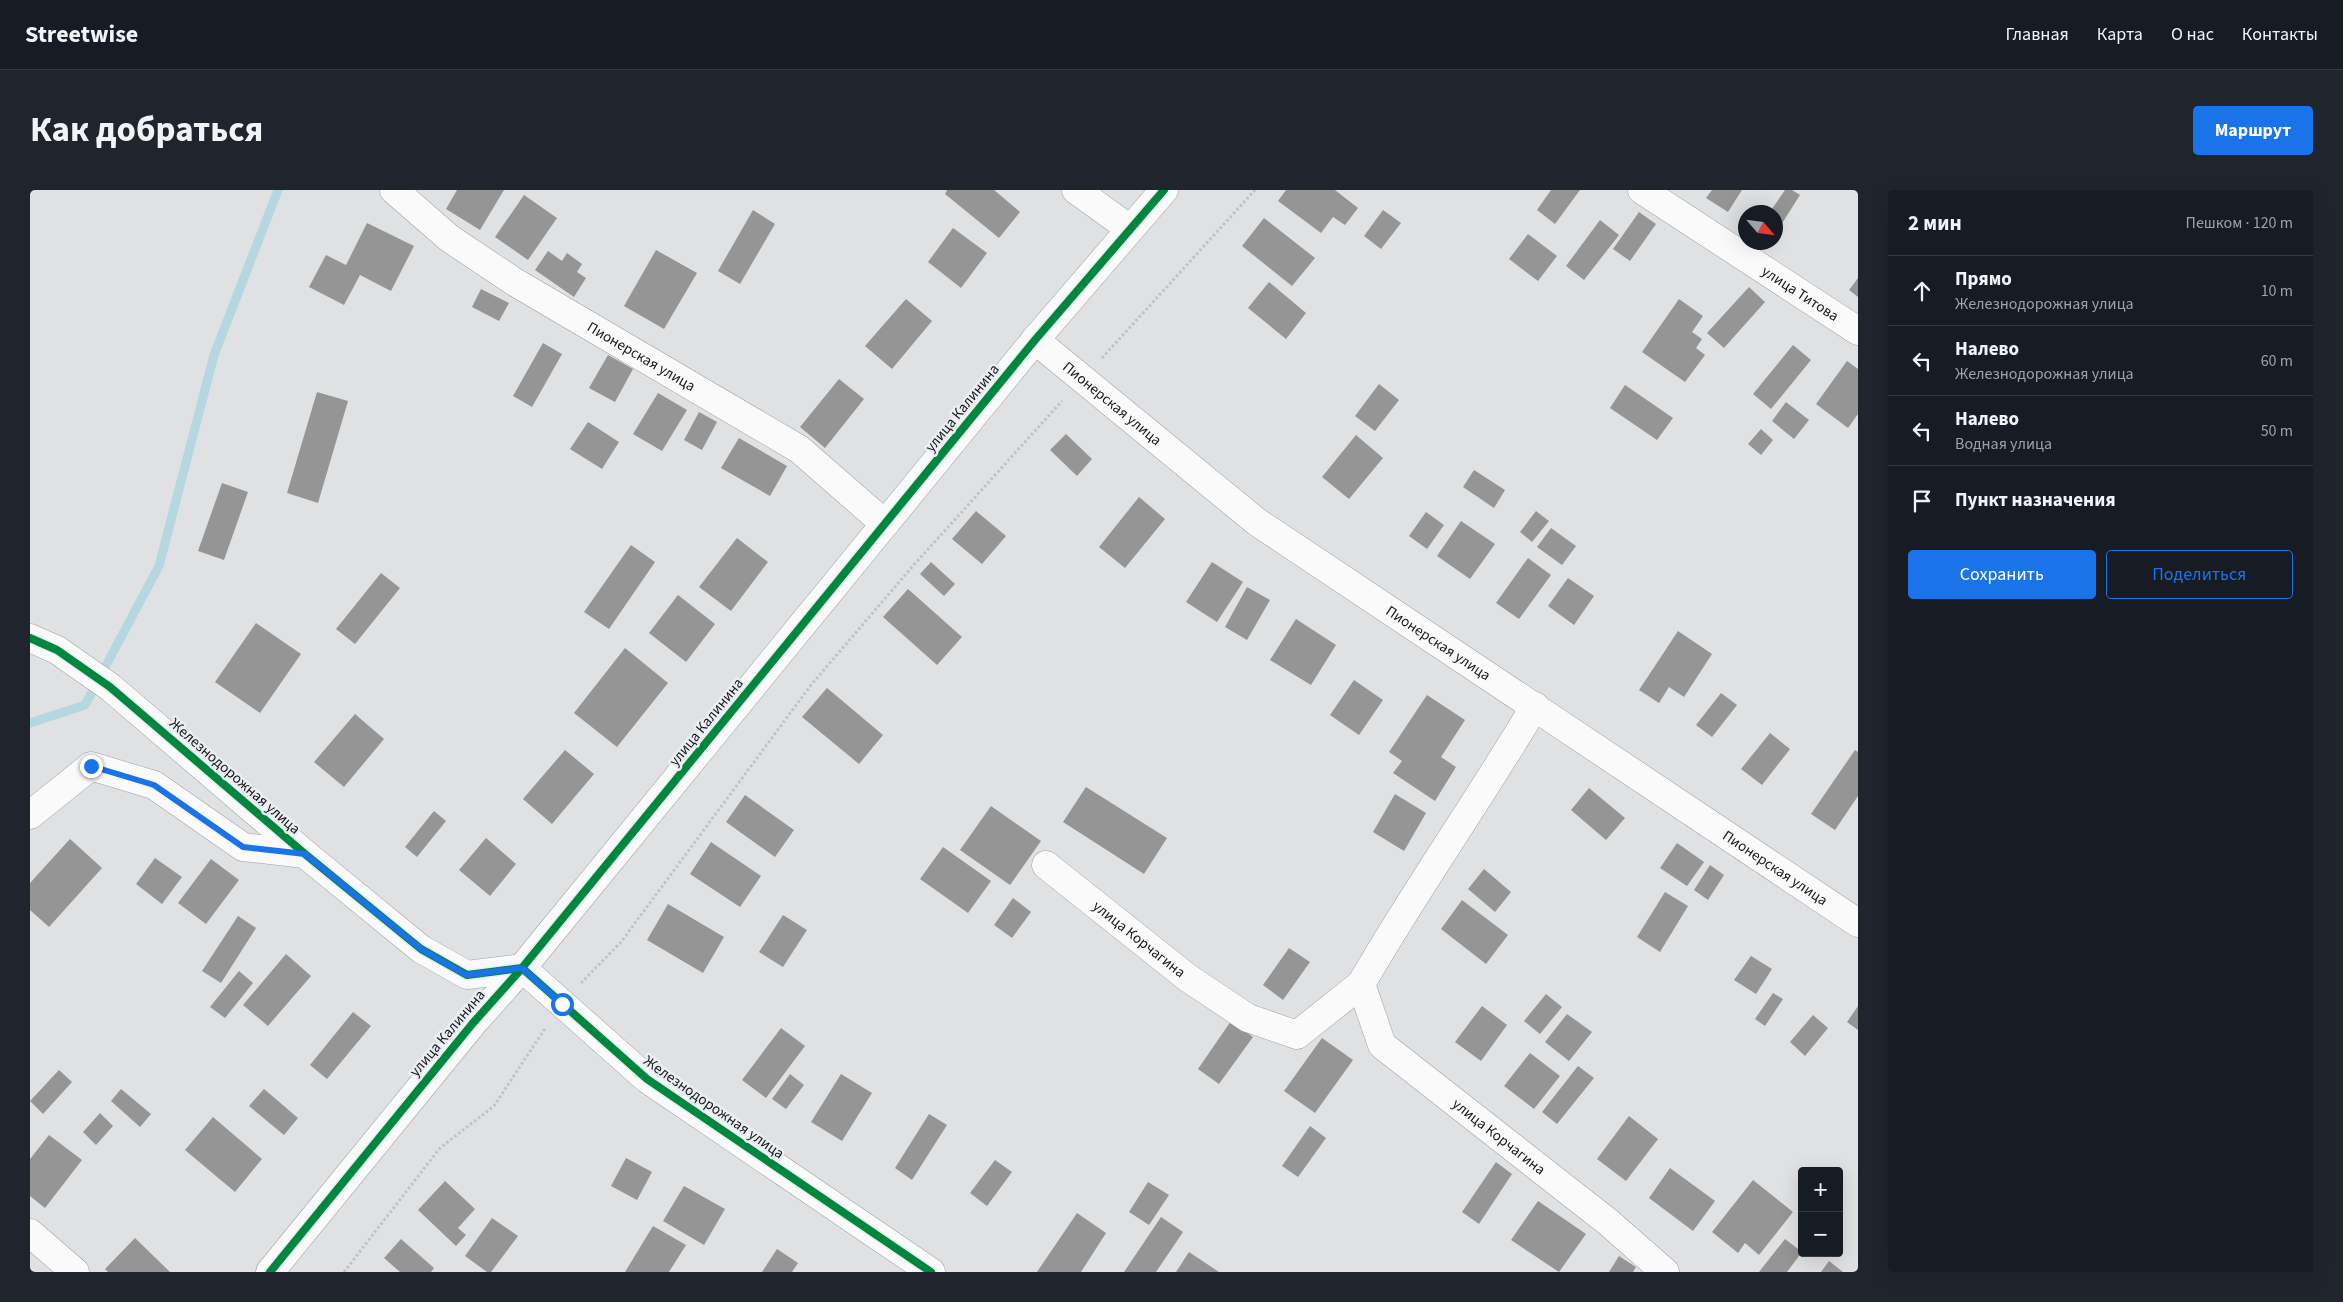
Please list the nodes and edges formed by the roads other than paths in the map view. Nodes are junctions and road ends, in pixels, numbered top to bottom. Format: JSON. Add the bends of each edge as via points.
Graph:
{"nodes":[{"id":1,"x":394,"y":190,"type":"edge"},
{"id":2,"x":1076,"y":190,"type":"edge"},
{"id":3,"x":1164,"y":190,"type":"edge"},
{"id":4,"x":1642,"y":190,"type":"edge"},
{"id":5,"x":1130,"y":229,"type":"junction"},
{"id":6,"x":1858,"y":331,"type":"edge"},
{"id":7,"x":1035,"y":340,"type":"junction"},
{"id":8,"x":885,"y":524,"type":"junction"},
{"id":9,"x":30,"y":638,"type":"edge"},
{"id":10,"x":1535,"y":706,"type":"junction"},
{"id":11,"x":30,"y":815,"type":"edge"},
{"id":12,"x":305,"y":854,"type":"junction"},
{"id":13,"x":1046,"y":865,"type":"dead end"},
{"id":14,"x":1858,"y":924,"type":"edge"},
{"id":15,"x":522,"y":968,"type":"junction"},
{"id":16,"x":1361,"y":984,"type":"junction"},
{"id":17,"x":30,"y":1233,"type":"edge"},
{"id":18,"x":75,"y":1272,"type":"edge"},
{"id":19,"x":270,"y":1272,"type":"edge"},
{"id":20,"x":932,"y":1272,"type":"edge"},
{"id":21,"x":1665,"y":1272,"type":"edge"}],
"edges":[{"from":1,"to":8,"type":"street","name":"Пионерская улица","via":[[449,238],[513,281],[799,449]]},
{"from":2,"to":5,"type":"street"},
{"from":3,"to":5,"type":"street","name":"улица Калинина"},
{"from":4,"to":6,"type":"street","name":"улица Титова"},
{"from":5,"to":7,"type":"street","name":"улица Калинина"},
{"from":7,"to":8,"type":"street","name":"улица Калинина"},
{"from":7,"to":10,"type":"street","name":"Пионерская улица","via":[[1257,522]]},
{"from":8,"to":15,"type":"street","name":"улица Калинина"},
{"from":9,"to":12,"type":"street","name":"Железнодорожная улица","via":[[57,650],[110,687]]},
{"from":10,"to":14,"type":"street","name":"Пионерская улица"},
{"from":10,"to":16,"type":"street","name":"улица Корчагина"},
{"from":11,"to":12,"type":"street","via":[[91,766],[154,785],[243,847]]},
{"from":12,"to":15,"type":"street","name":"Железнодорожная улица","via":[[421,949],[466,975]]},
{"from":13,"to":16,"type":"street","name":"улица Корчагина","via":[[1188,978],[1248,1018],[1298,1035]]},
{"from":15,"to":19,"type":"street","name":"улица Калинина","via":[[473,1023]]},
{"from":15,"to":20,"type":"street","name":"Железнодорожная улица","via":[[647,1079]]},
{"from":16,"to":21,"type":"street","name":"улица Корчагина","via":[[1382,1045],[1608,1222]]},
{"from":17,"to":18,"type":"street"}]}
